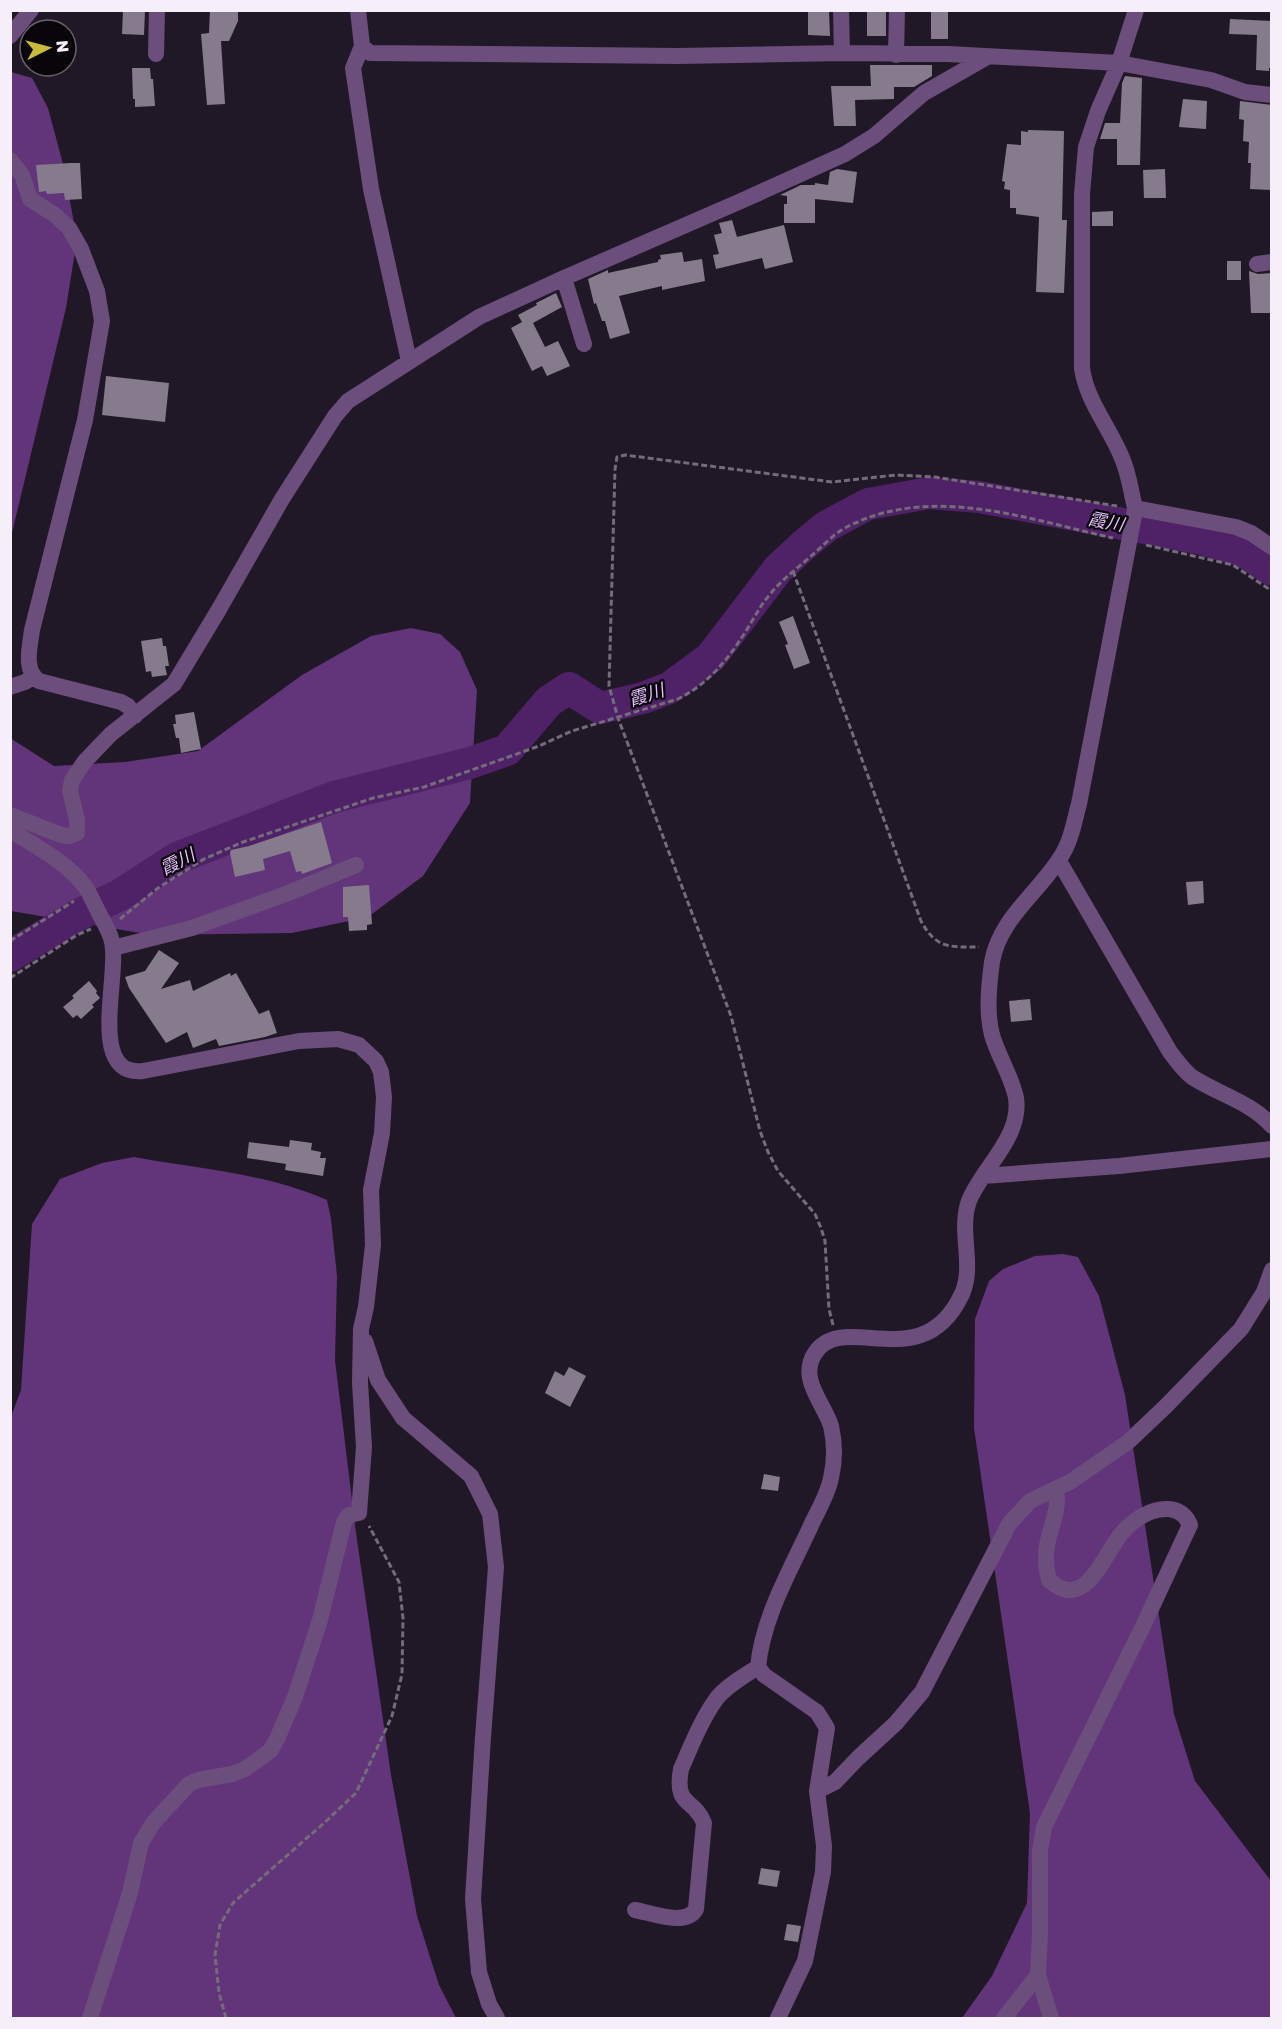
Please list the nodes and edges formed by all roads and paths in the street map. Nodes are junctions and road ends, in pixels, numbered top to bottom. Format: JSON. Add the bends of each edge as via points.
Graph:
{"nodes":[{"id":1,"x":31,"y":10,"type":"edge"},
{"id":2,"x":157,"y":10,"type":"edge"},
{"id":3,"x":358,"y":10,"type":"edge"},
{"id":4,"x":841,"y":10,"type":"edge"},
{"id":5,"x":897,"y":10,"type":"edge"},
{"id":6,"x":1136,"y":10,"type":"edge"},
{"id":7,"x":10,"y":36,"type":"edge"},
{"id":8,"x":362,"y":46,"type":"junction"},
{"id":9,"x":842,"y":53,"type":"junction"},
{"id":10,"x":156,"y":54,"type":"dead end"},
{"id":11,"x":896,"y":55,"type":"junction"},
{"id":12,"x":987,"y":57,"type":"junction"},
{"id":13,"x":1119,"y":63,"type":"junction"},
{"id":14,"x":1272,"y":95,"type":"edge"},
{"id":15,"x":10,"y":160,"type":"edge"},
{"id":16,"x":564,"y":278,"type":"junction"},
{"id":17,"x":584,"y":344,"type":"dead end"},
{"id":18,"x":410,"y":361,"type":"junction"},
{"id":19,"x":1135,"y":512,"type":"junction"},
{"id":20,"x":1130,"y":539,"type":"junction"},
{"id":21,"x":1272,"y":547,"type":"edge"},
{"id":22,"x":793,"y":571,"type":"junction"},
{"id":23,"x":1272,"y":591,"type":"edge"},
{"id":24,"x":33,"y":677,"type":"junction"},
{"id":25,"x":10,"y":687,"type":"edge"},
{"id":26,"x":135,"y":716,"type":"junction"},
{"id":27,"x":618,"y":716,"type":"junction"},
{"id":28,"x":10,"y":815,"type":"edge"},
{"id":29,"x":10,"y":830,"type":"edge"},
{"id":30,"x":1059,"y":861,"type":"junction"},
{"id":31,"x":356,"y":866,"type":"dead end"},
{"id":32,"x":90,"y":895,"type":"junction"},
{"id":33,"x":104,"y":921,"type":"junction"},
{"id":34,"x":10,"y":940,"type":"edge"},
{"id":35,"x":996,"y":947,"type":"junction"},
{"id":36,"x":113,"y":948,"type":"junction"},
{"id":37,"x":10,"y":978,"type":"edge"},
{"id":38,"x":1272,"y":1126,"type":"edge"},
{"id":39,"x":1272,"y":1149,"type":"edge"},
{"id":40,"x":983,"y":1176,"type":"junction"},
{"id":41,"x":1272,"y":1269,"type":"edge"},
{"id":42,"x":360,"y":1329,"type":"junction"},
{"id":43,"x":838,"y":1337,"type":"junction"},
{"id":44,"x":1055,"y":1490,"type":"junction"},
{"id":45,"x":359,"y":1513,"type":"junction"},
{"id":46,"x":758,"y":1667,"type":"junction"},
{"id":47,"x":817,"y":1791,"type":"junction"},
{"id":48,"x":635,"y":1910,"type":"dead end"},
{"id":49,"x":1038,"y":1975,"type":"junction"},
{"id":50,"x":90,"y":2019,"type":"edge"},
{"id":51,"x":226,"y":2019,"type":"edge"},
{"id":52,"x":497,"y":2019,"type":"edge"},
{"id":53,"x":778,"y":2019,"type":"edge"},
{"id":54,"x":1004,"y":2019,"type":"edge"},
{"id":55,"x":1051,"y":2019,"type":"edge"}],
"edges":[{"from":1,"to":7,"type":"street"},
{"from":2,"to":10,"type":"street"},
{"from":3,"to":8,"type":"street"},
{"from":4,"to":9,"type":"street"},
{"from":5,"to":11,"type":"street"},
{"from":6,"to":13,"type":"street"},
{"from":8,"to":9,"type":"street","via":[[370,53]]},
{"from":8,"to":18,"type":"street","via":[[353,68],[371,189]]},
{"from":9,"to":11,"type":"street"},
{"from":11,"to":12,"type":"street"},
{"from":12,"to":13,"type":"street"},
{"from":12,"to":16,"type":"street","via":[[924,93],[874,136],[844,154]]},
{"from":13,"to":14,"type":"street"},
{"from":13,"to":19,"type":"street","via":[[1098,111],[1082,172],[1082,368],[1084,385],[1123,459]]},
{"from":15,"to":24,"type":"street","via":[[22,175],[30,199],[69,228],[81,249],[97,291],[102,321],[85,420],[32,630],[29,657]]},
{"from":16,"to":17,"type":"street"},
{"from":16,"to":18,"type":"street","via":[[479,317]]},
{"from":18,"to":26,"type":"street","via":[[348,401],[335,416],[174,684]]},
{"from":19,"to":20,"type":"street"},
{"from":19,"to":21,"type":"street","via":[[1236,527]]},
{"from":19,"to":27,"type":"path","via":[[935,477],[896,475],[832,482],[620,455],[615,469],[609,686]]},
{"from":20,"to":22,"type":"path","via":[[961,507],[894,510],[843,529]]},
{"from":20,"to":23,"type":"path","via":[[1233,566]]},
{"from":20,"to":30,"type":"street","via":[[1079,804]]},
{"from":22,"to":27,"type":"path","via":[[765,599],[734,650],[710,679],[678,699]]},
{"from":22,"to":35,"type":"path","via":[[928,935],[938,943]]},
{"from":24,"to":25,"type":"street"},
{"from":24,"to":26,"type":"street","via":[[122,702]]},
{"from":26,"to":28,"type":"street","via":[[111,735],[72,780],[70,791],[77,833],[61,835]]},
{"from":27,"to":33,"type":"path","via":[[424,787],[373,798],[243,842],[204,859],[158,888],[117,921]]},
{"from":27,"to":43,"type":"path","via":[[731,1016],[768,1152],[821,1227],[831,1323]]},
{"from":29,"to":32,"type":"street","via":[[62,863]]},
{"from":30,"to":35,"type":"street","via":[[1027,899]]},
{"from":30,"to":38,"type":"street","via":[[1182,1067],[1191,1076],[1256,1111]]},
{"from":31,"to":36,"type":"street","via":[[192,928]]},
{"from":32,"to":33,"type":"street"},
{"from":32,"to":34,"type":"path"},
{"from":33,"to":36,"type":"street"},
{"from":33,"to":37,"type":"path"},
{"from":35,"to":40,"type":"street","via":[[989,1012],[992,1034],[1016,1098],[1016,1113],[1012,1131]]},
{"from":36,"to":42,"type":"street","via":[[109,1034],[113,1056],[124,1069],[143,1071],[299,1041],[338,1039],[359,1045],[376,1061],[384,1097],[382,1132],[371,1190],[373,1245]]},
{"from":39,"to":40,"type":"street"},
{"from":40,"to":43,"type":"street","via":[[969,1202],[965,1288],[953,1312],[931,1332],[900,1340]]},
{"from":41,"to":44,"type":"street","via":[[1264,1292],[1241,1329],[1165,1407],[1128,1442]]},
{"from":42,"to":45,"type":"street","via":[[364,1447]]},
{"from":42,"to":52,"type":"street","via":[[378,1380],[403,1418],[471,1476],[490,1514],[496,1567],[473,1899],[479,1972]]},
{"from":43,"to":46,"type":"street","via":[[815,1353],[810,1379],[834,1441],[831,1478],[765,1628]]},
{"from":44,"to":47,"type":"street","via":[[1030,1501],[1009,1524],[914,1704],[835,1782]]},
{"from":44,"to":49,"type":"street","via":[[1057,1501],[1046,1562],[1049,1580],[1062,1589],[1072,1590],[1087,1583],[1123,1532],[1148,1512],[1177,1510],[1190,1525],[1044,1827],[1040,1851]]},
{"from":45,"to":50,"type":"street","via":[[349,1515],[344,1522],[320,1620],[295,1697],[270,1751],[245,1769],[189,1784],[153,1823],[141,1843],[130,1893]]},
{"from":45,"to":51,"type":"path","via":[[399,1582],[402,1674],[392,1716],[356,1793],[233,1903],[220,1925],[215,1955]]},
{"from":46,"to":47,"type":"street","via":[[823,1719],[827,1728]]},
{"from":46,"to":48,"type":"street","via":[[718,1697],[681,1769],[681,1796],[698,1810],[704,1823],[693,1915],[684,1918]]},
{"from":47,"to":53,"type":"street","via":[[824,1872],[805,1961]]},
{"from":49,"to":54,"type":"street"},
{"from":49,"to":55,"type":"street"}]}
